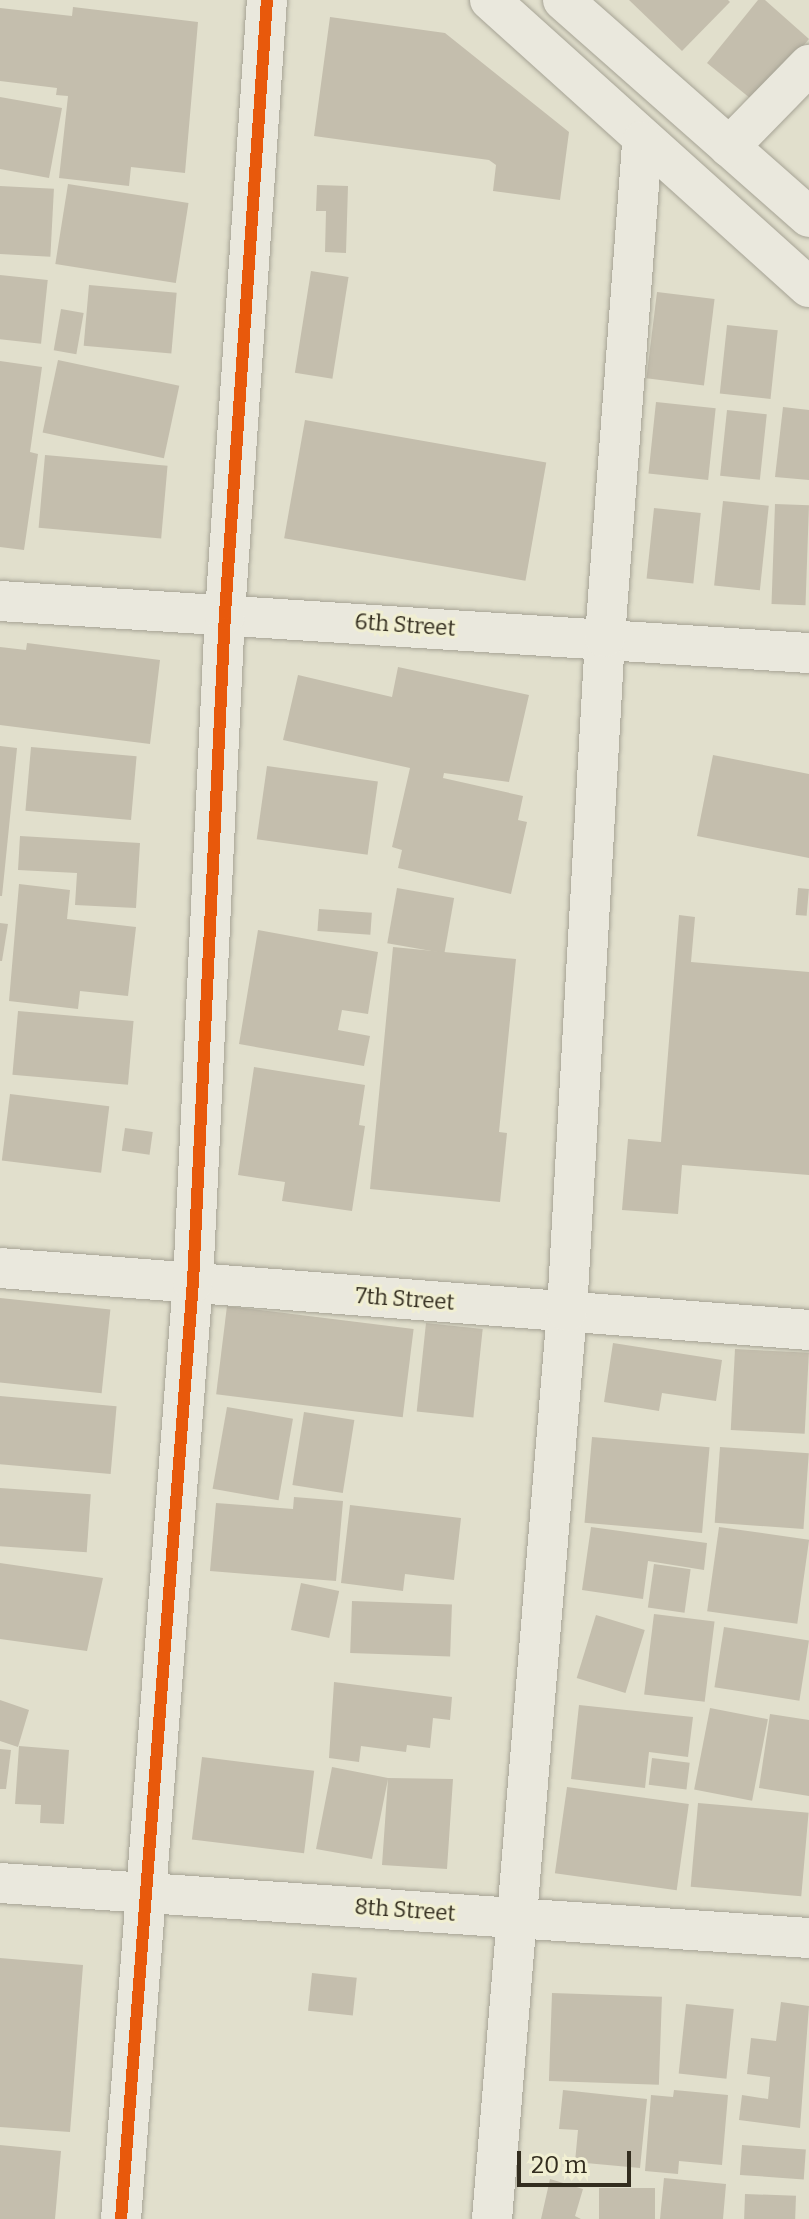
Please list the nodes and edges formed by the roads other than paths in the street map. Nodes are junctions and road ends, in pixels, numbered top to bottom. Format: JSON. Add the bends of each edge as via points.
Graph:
{"nodes":[{"id":1,"x":267,"y":0,"type":"edge"},
{"id":2,"x":490,"y":0,"type":"edge"},
{"id":3,"x":563,"y":0,"type":"edge"},
{"id":4,"x":809,"y":65,"type":"edge"},
{"id":5,"x":642,"y":141,"type":"junction"},
{"id":6,"x":729,"y":147,"type":"junction"},
{"id":7,"x":809,"y":217,"type":"edge"},
{"id":8,"x":809,"y":287,"type":"edge"},
{"id":9,"x":0,"y":601,"type":"edge"},
{"id":10,"x":225,"y":614,"type":"junction"},
{"id":11,"x":605,"y":637,"type":"junction"},
{"id":12,"x":809,"y":653,"type":"edge"},
{"id":13,"x":0,"y":1268,"type":"edge"},
{"id":14,"x":193,"y":1282,"type":"junction"},
{"id":15,"x":567,"y":1311,"type":"junction"},
{"id":16,"x":809,"y":1330,"type":"edge"},
{"id":17,"x":0,"y":1883,"type":"edge"},
{"id":18,"x":142,"y":1892,"type":"junction"},
{"id":19,"x":514,"y":1918,"type":"junction"},
{"id":20,"x":809,"y":1938,"type":"edge"},
{"id":21,"x":121,"y":2219,"type":"edge"},
{"id":22,"x":492,"y":2219,"type":"edge"}],
"edges":[{"from":1,"to":10,"type":"street"},
{"from":2,"to":5,"type":"street"},
{"from":3,"to":6,"type":"street"},
{"from":4,"to":6,"type":"street"},
{"from":5,"to":8,"type":"street"},
{"from":5,"to":11,"type":"street"},
{"from":6,"to":7,"type":"street"},
{"from":9,"to":10,"type":"street","name":"6th Street"},
{"from":10,"to":11,"type":"street","name":"6th Street"},
{"from":10,"to":14,"type":"street"},
{"from":11,"to":12,"type":"street","name":"6th Street"},
{"from":11,"to":15,"type":"street"},
{"from":13,"to":14,"type":"street","name":"7th Street"},
{"from":14,"to":15,"type":"street","name":"7th Street"},
{"from":14,"to":18,"type":"street"},
{"from":15,"to":16,"type":"street","name":"7th Street"},
{"from":15,"to":19,"type":"street"},
{"from":17,"to":18,"type":"street","name":"8th Street"},
{"from":18,"to":19,"type":"street","name":"8th Street"},
{"from":18,"to":21,"type":"street"},
{"from":19,"to":20,"type":"street","name":"8th Street"},
{"from":19,"to":22,"type":"street"}]}
